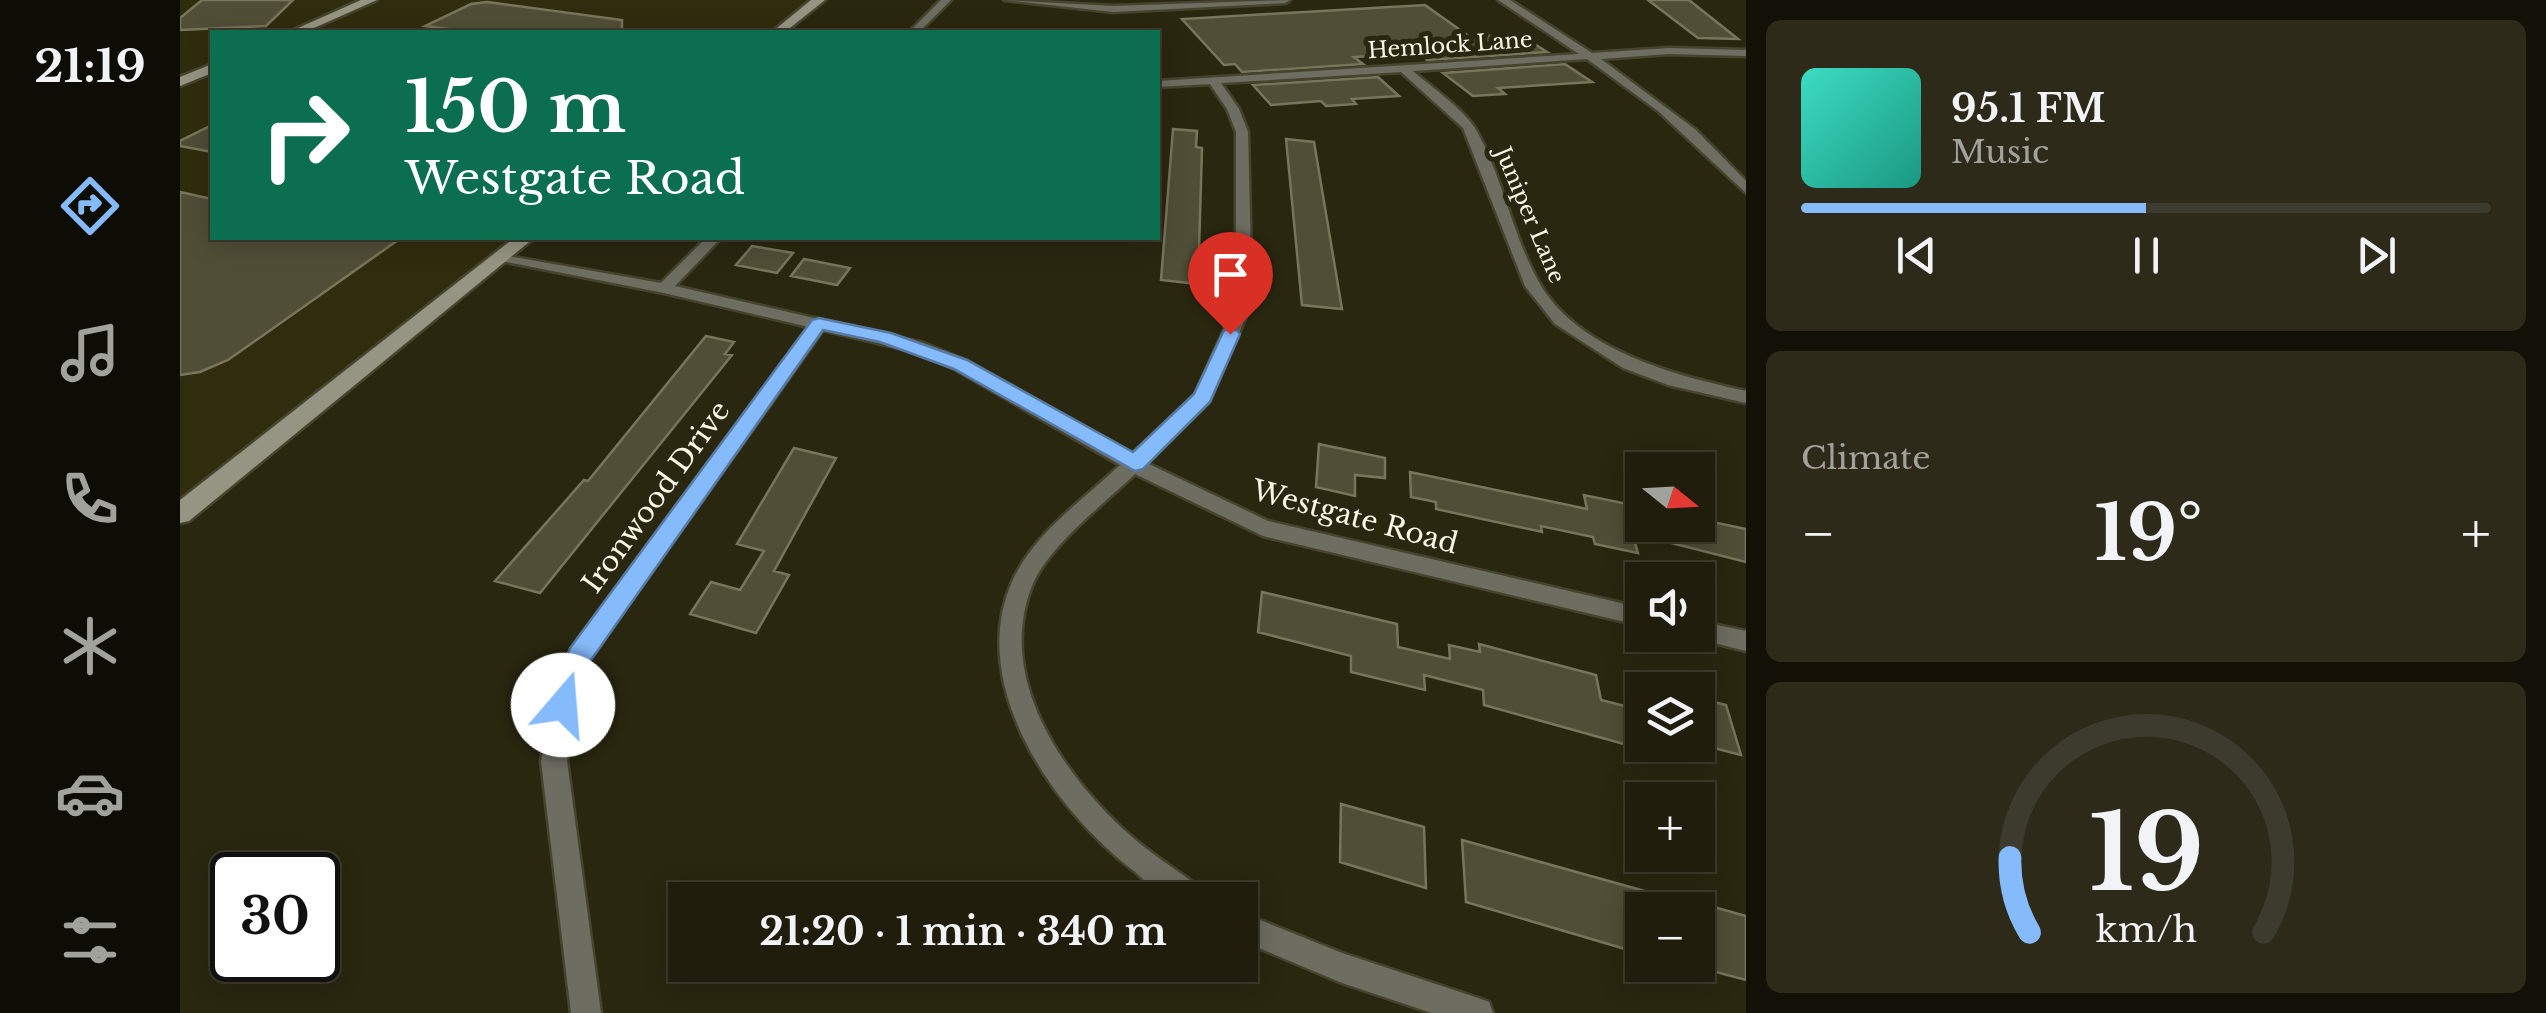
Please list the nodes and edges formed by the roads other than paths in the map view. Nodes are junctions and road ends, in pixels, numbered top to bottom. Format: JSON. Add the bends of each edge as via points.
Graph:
{"nodes":[{"id":1,"x":371,"y":0,"type":"edge"},
{"id":2,"x":819,"y":0,"type":"edge"},
{"id":3,"x":946,"y":0,"type":"edge"},
{"id":4,"x":1010,"y":0,"type":"edge"},
{"id":5,"x":1285,"y":0,"type":"edge"},
{"id":6,"x":1503,"y":0,"type":"edge"},
{"id":7,"x":1143,"y":4,"type":"edge"},
{"id":8,"x":301,"y":30,"type":"edge"},
{"id":9,"x":781,"y":30,"type":"edge"},
{"id":10,"x":916,"y":30,"type":"edge"},
{"id":11,"x":1746,"y":53,"type":"edge"},
{"id":12,"x":1591,"y":56,"type":"junction"},
{"id":13,"x":1403,"y":68,"type":"junction"},
{"id":14,"x":210,"y":69,"type":"edge"},
{"id":15,"x":180,"y":82,"type":"edge"},
{"id":16,"x":1214,"y":82,"type":"junction"},
{"id":17,"x":1160,"y":84,"type":"edge"},
{"id":18,"x":1746,"y":189,"type":"edge"},
{"id":19,"x":522,"y":240,"type":"edge"},
{"id":20,"x":712,"y":240,"type":"edge"},
{"id":21,"x":501,"y":257,"type":"junction"},
{"id":22,"x":664,"y":288,"type":"junction"},
{"id":23,"x":819,"y":324,"type":"junction"},
{"id":24,"x":1746,"y":397,"type":"edge"},
{"id":25,"x":1135,"y":463,"type":"junction"},
{"id":26,"x":180,"y":514,"type":"edge"},
{"id":27,"x":1625,"y":613,"type":"edge"},
{"id":28,"x":1715,"y":634,"type":"edge"},
{"id":29,"x":1746,"y":641,"type":"edge"},
{"id":30,"x":1170,"y":882,"type":"edge"},
{"id":31,"x":1258,"y":933,"type":"edge"},
{"id":32,"x":586,"y":1013,"type":"edge"},
{"id":33,"x":1478,"y":1013,"type":"edge"}],
"edges":[{"from":1,"to":8,"type":"main road"},
{"from":2,"to":9,"type":"main road"},
{"from":3,"to":10,"type":"street"},
{"from":4,"to":7,"type":"street","via":[[1082,8]]},
{"from":5,"to":7,"type":"street"},
{"from":6,"to":12,"type":"street"},
{"from":11,"to":12,"type":"street","name":"Hemlock Lane"},
{"from":12,"to":13,"type":"street","name":"Hemlock Lane"},
{"from":12,"to":18,"type":"street","via":[[1671,112]]},
{"from":13,"to":16,"type":"street","name":"Hemlock Lane"},
{"from":13,"to":24,"type":"street","name":"Juniper Lane","via":[[1468,127],[1532,286],[1561,321],[1629,364]]},
{"from":14,"to":15,"type":"main road"},
{"from":16,"to":17,"type":"street","name":"Hemlock Lane"},
{"from":16,"to":25,"type":"street","via":[[1242,132],[1244,303],[1203,398]]},
{"from":19,"to":21,"type":"main road"},
{"from":20,"to":22,"type":"street"},
{"from":21,"to":22,"type":"street","name":"Westgate Road"},
{"from":21,"to":26,"type":"main road"},
{"from":22,"to":23,"type":"street","name":"Westgate Road"},
{"from":23,"to":25,"type":"street","name":"Westgate Road","via":[[884,337],[960,365]]},
{"from":23,"to":32,"type":"street","name":"Ironwood Drive","via":[[579,656],[554,761]]},
{"from":25,"to":27,"type":"street","name":"Westgate Road","via":[[1263,528]]},
{"from":25,"to":30,"type":"street","via":[[1044,549],[1022,584],[1012,660],[1023,708],[1072,795],[1117,842]]},
{"from":28,"to":29,"type":"street"},
{"from":31,"to":33,"type":"street"}]}
